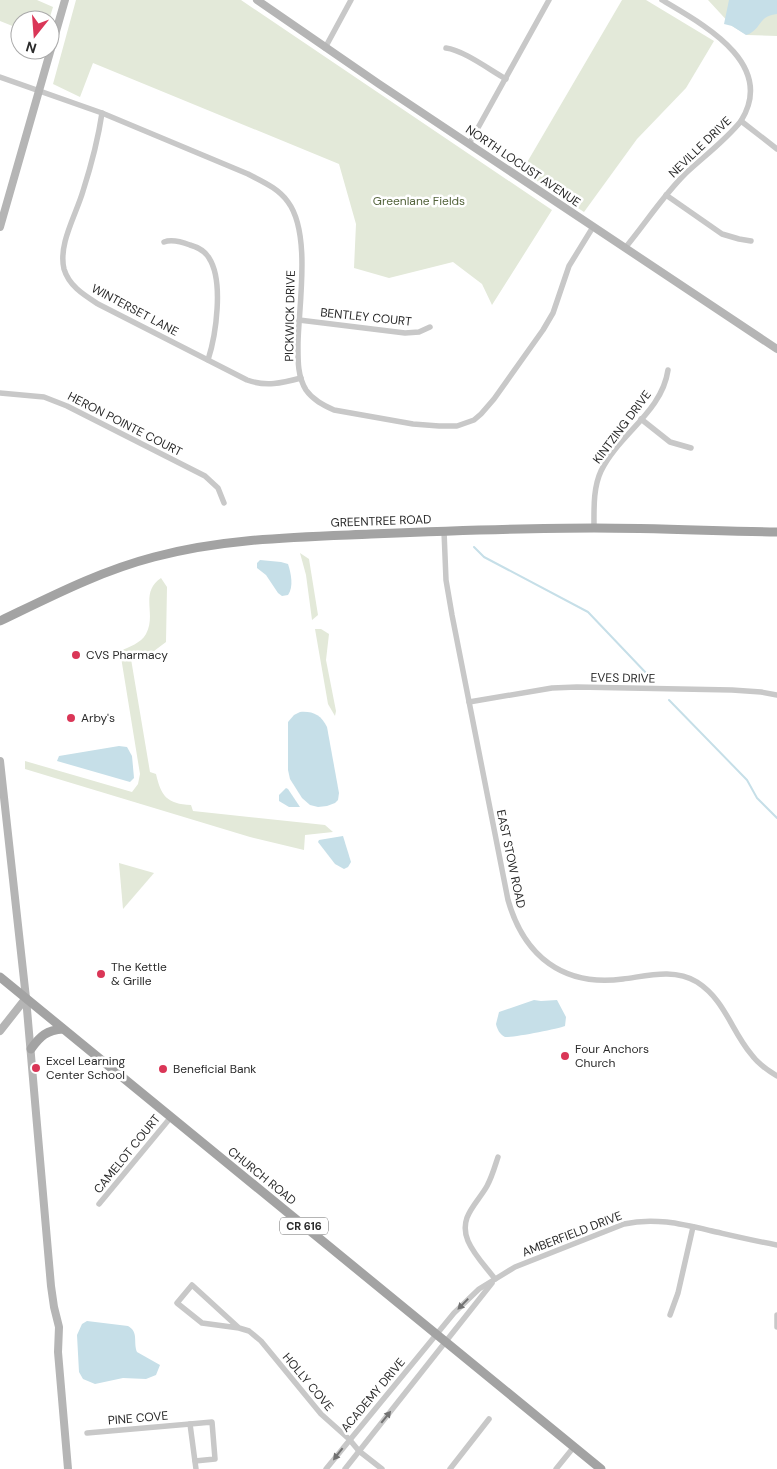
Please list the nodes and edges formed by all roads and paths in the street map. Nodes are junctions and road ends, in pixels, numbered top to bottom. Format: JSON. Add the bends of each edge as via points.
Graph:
{"nodes":[{"id":1,"x":65,"y":0,"type":"edge"},
{"id":2,"x":257,"y":0,"type":"edge"},
{"id":3,"x":351,"y":0,"type":"edge"},
{"id":4,"x":549,"y":0,"type":"edge"},
{"id":5,"x":662,"y":0,"type":"edge"},
{"id":6,"x":325,"y":48,"type":"junction"},
{"id":7,"x":446,"y":48,"type":"dead end"},
{"id":8,"x":0,"y":77,"type":"edge"},
{"id":9,"x":506,"y":79,"type":"junction"},
{"id":10,"x":39,"y":90,"type":"junction"},
{"id":11,"x":102,"y":113,"type":"junction"},
{"id":12,"x":741,"y":121,"type":"junction"},
{"id":13,"x":468,"y":144,"type":"junction"},
{"id":14,"x":777,"y":149,"type":"edge"},
{"id":15,"x":666,"y":195,"type":"junction"},
{"id":16,"x":0,"y":227,"type":"edge"},
{"id":17,"x":593,"y":227,"type":"junction"},
{"id":18,"x":751,"y":241,"type":"dead end"},
{"id":19,"x":164,"y":242,"type":"dead end"},
{"id":20,"x":624,"y":248,"type":"junction"},
{"id":21,"x":299,"y":320,"type":"junction"},
{"id":22,"x":430,"y":327,"type":"dead end"},
{"id":23,"x":777,"y":349,"type":"edge"},
{"id":24,"x":208,"y":360,"type":"junction"},
{"id":25,"x":668,"y":370,"type":"dead end"},
{"id":26,"x":301,"y":378,"type":"junction"},
{"id":27,"x":0,"y":393,"type":"edge"},
{"id":28,"x":641,"y":419,"type":"junction"},
{"id":29,"x":691,"y":448,"type":"dead end"},
{"id":30,"x":224,"y":503,"type":"dead end"},
{"id":31,"x":594,"y":528,"type":"junction"},
{"id":32,"x":444,"y":531,"type":"junction"},
{"id":33,"x":777,"y":532,"type":"edge"},
{"id":34,"x":0,"y":621,"type":"edge"},
{"id":35,"x":777,"y":695,"type":"edge"},
{"id":36,"x":469,"y":702,"type":"junction"},
{"id":37,"x":0,"y":761,"type":"edge"},
{"id":38,"x":0,"y":977,"type":"edge"},
{"id":39,"x":26,"y":998,"type":"junction"},
{"id":40,"x":63,"y":1029,"type":"junction"},
{"id":41,"x":0,"y":1031,"type":"edge"},
{"id":42,"x":31,"y":1049,"type":"junction"},
{"id":43,"x":777,"y":1076,"type":"edge"},
{"id":44,"x":171,"y":1117,"type":"junction"},
{"id":45,"x":498,"y":1157,"type":"dead end"},
{"id":46,"x":99,"y":1204,"type":"dead end"},
{"id":47,"x":693,"y":1227,"type":"junction"},
{"id":48,"x":777,"y":1245,"type":"edge"},
{"id":49,"x":495,"y":1279,"type":"junction"},
{"id":50,"x":670,"y":1315,"type":"dead end"},
{"id":51,"x":777,"y":1315,"type":"edge"},
{"id":52,"x":777,"y":1327,"type":"edge"},
{"id":53,"x":240,"y":1328,"type":"junction"},
{"id":54,"x":437,"y":1335,"type":"junction"},
{"id":55,"x":446,"y":1343,"type":"junction"},
{"id":56,"x":489,"y":1419,"type":"dead end"},
{"id":57,"x":190,"y":1424,"type":"junction"},
{"id":58,"x":87,"y":1433,"type":"dead end"},
{"id":59,"x":350,"y":1439,"type":"junction"},
{"id":60,"x":574,"y":1448,"type":"junction"},
{"id":61,"x":359,"y":1451,"type":"junction"},
{"id":62,"x":195,"y":1461,"type":"junction"},
{"id":63,"x":68,"y":1469,"type":"edge"},
{"id":64,"x":196,"y":1469,"type":"edge"},
{"id":65,"x":326,"y":1469,"type":"edge"},
{"id":66,"x":345,"y":1469,"type":"edge"},
{"id":67,"x":382,"y":1469,"type":"edge"},
{"id":68,"x":450,"y":1469,"type":"edge"},
{"id":69,"x":556,"y":1469,"type":"edge"},
{"id":70,"x":601,"y":1469,"type":"edge"}],
"edges":[{"from":1,"to":10,"type":"main road"},
{"from":2,"to":6,"type":"main road","name":"NORTH LOCUST AVENUE"},
{"from":3,"to":6,"type":"street"},
{"from":4,"to":9,"type":"street"},
{"from":5,"to":12,"type":"street","name":"NEVILLE DRIVE","via":[[720,36],[746,62],[753,88],[750,105]]},
{"from":6,"to":13,"type":"main road","name":"NORTH LOCUST AVENUE"},
{"from":7,"to":9,"type":"street"},
{"from":8,"to":10,"type":"street","name":"PICKWICK DRIVE"},
{"from":9,"to":13,"type":"street"},
{"from":10,"to":11,"type":"street","name":"PICKWICK DRIVE"},
{"from":10,"to":16,"type":"main road"},
{"from":11,"to":21,"type":"street","name":"PICKWICK DRIVE","via":[[248,174],[282,195],[293,210],[300,230]]},
{"from":11,"to":24,"type":"street","name":"WINTERSET LANE","via":[[88,175],[65,246],[63,262],[67,277],[77,290],[98,304]]},
{"from":12,"to":14,"type":"street"},
{"from":12,"to":15,"type":"street","name":"NEVILLE DRIVE"},
{"from":13,"to":17,"type":"main road","name":"NORTH LOCUST AVENUE"},
{"from":15,"to":18,"type":"street","via":[[722,234]]},
{"from":15,"to":20,"type":"street","name":"NEVILLE DRIVE"},
{"from":17,"to":20,"type":"main road","name":"NORTH LOCUST AVENUE"},
{"from":17,"to":26,"type":"street","name":"PICKWICK DRIVE","via":[[569,266],[544,330],[491,403],[474,420],[457,426],[440,426],[344,412],[317,401]]},
{"from":19,"to":24,"type":"street","via":[[169,240],[196,247],[212,262],[217,294],[214,335]]},
{"from":20,"to":23,"type":"main road","name":"NORTH LOCUST AVENUE"},
{"from":21,"to":22,"type":"street","name":"BENTLEY COURT","via":[[405,333]]},
{"from":21,"to":26,"type":"street","name":"PICKWICK DRIVE"},
{"from":24,"to":26,"type":"street","name":"WINTERSET LANE","via":[[255,383],[277,384]]},
{"from":25,"to":28,"type":"street","name":"KINTZING DRIVE","via":[[660,395]]},
{"from":27,"to":30,"type":"street","name":"HERON POINTE COURT","via":[[44,397],[67,406],[206,476],[218,488]]},
{"from":28,"to":29,"type":"street","via":[[670,442]]},
{"from":28,"to":31,"type":"street","name":"KINTZING DRIVE","via":[[602,470],[595,495]]},
{"from":31,"to":32,"type":"main road","name":"GREENTREE ROAD"},
{"from":31,"to":33,"type":"main road","name":"GREENTREE ROAD"},
{"from":32,"to":34,"type":"main road","name":"GREENTREE ROAD","via":[[278,538],[190,549],[100,575]]},
{"from":32,"to":36,"type":"street","name":"EAST STOW ROAD","via":[[448,591]]},
{"from":35,"to":36,"type":"street","name":"EVES DRIVE","via":[[732,690],[577,687]]},
{"from":36,"to":43,"type":"street","name":"EAST STOW ROAD","via":[[508,900],[517,926],[532,949],[563,972],[587,980],[672,974],[694,981],[720,1003],[750,1054]]},
{"from":37,"to":39,"type":"main road"},
{"from":38,"to":39,"type":"main road","name":"CHURCH ROAD","number":"CR 616"},
{"from":39,"to":40,"type":"main road","name":"CHURCH ROAD","number":"CR 616"},
{"from":39,"to":41,"type":"main road"},
{"from":39,"to":42,"type":"main road"},
{"from":40,"to":42,"type":"main road","via":[[48,1031]]},
{"from":40,"to":44,"type":"main road","name":"CHURCH ROAD","number":"CR 616"},
{"from":42,"to":63,"type":"main road","via":[[51,1286],[59,1326],[58,1352]]},
{"from":44,"to":46,"type":"street","name":"CAMELOT COURT"},
{"from":44,"to":54,"type":"main road","name":"CHURCH ROAD","number":"CR 616"},
{"from":45,"to":49,"type":"street","via":[[487,1186],[468,1212],[465,1227],[472,1248]]},
{"from":47,"to":48,"type":"street","name":"AMBERFIELD DRIVE"},
{"from":47,"to":49,"type":"street","name":"AMBERFIELD DRIVE","via":[[649,1220],[624,1224],[515,1266]]},
{"from":47,"to":50,"type":"street"},
{"from":49,"to":54,"type":"street","name":"AMBERFIELD DRIVE","one_way":true,"via":[[472,1295]]},
{"from":49,"to":55,"type":"street","name":"AMBERFIELD DRIVE"},
{"from":51,"to":52,"type":"street"},
{"from":53,"to":53,"type":"street","name":"HOLLY COVE","via":[[192,1285],[177,1303],[202,1324]]},
{"from":53,"to":59,"type":"street","name":"HOLLY COVE","via":[[261,1341],[321,1414]]},
{"from":54,"to":55,"type":"main road","name":"CHURCH ROAD","number":"CR 616"},
{"from":54,"to":59,"type":"street","name":"ACADEMY DRIVE"},
{"from":55,"to":60,"type":"main road","name":"CHURCH ROAD","number":"CR 616"},
{"from":61,"to":55,"type":"street","name":"ACADEMY DRIVE","one_way":true},
{"from":56,"to":68,"type":"street"},
{"from":57,"to":58,"type":"street","name":"PINE COVE"},
{"from":57,"to":62,"type":"street"},
{"from":57,"to":62,"type":"street","name":"PINE COVE","via":[[212,1422],[215,1459]]},
{"from":59,"to":61,"type":"street","name":"HOLLY COVE"},
{"from":59,"to":65,"type":"street","name":"ACADEMY DRIVE","one_way":true},
{"from":60,"to":69,"type":"street"},
{"from":60,"to":70,"type":"main road","name":"CHURCH ROAD","number":"CR 616"},
{"from":61,"to":66,"type":"street","name":"ACADEMY DRIVE"},
{"from":61,"to":67,"type":"street","name":"HOLLY COVE"},
{"from":62,"to":64,"type":"street"}]}
